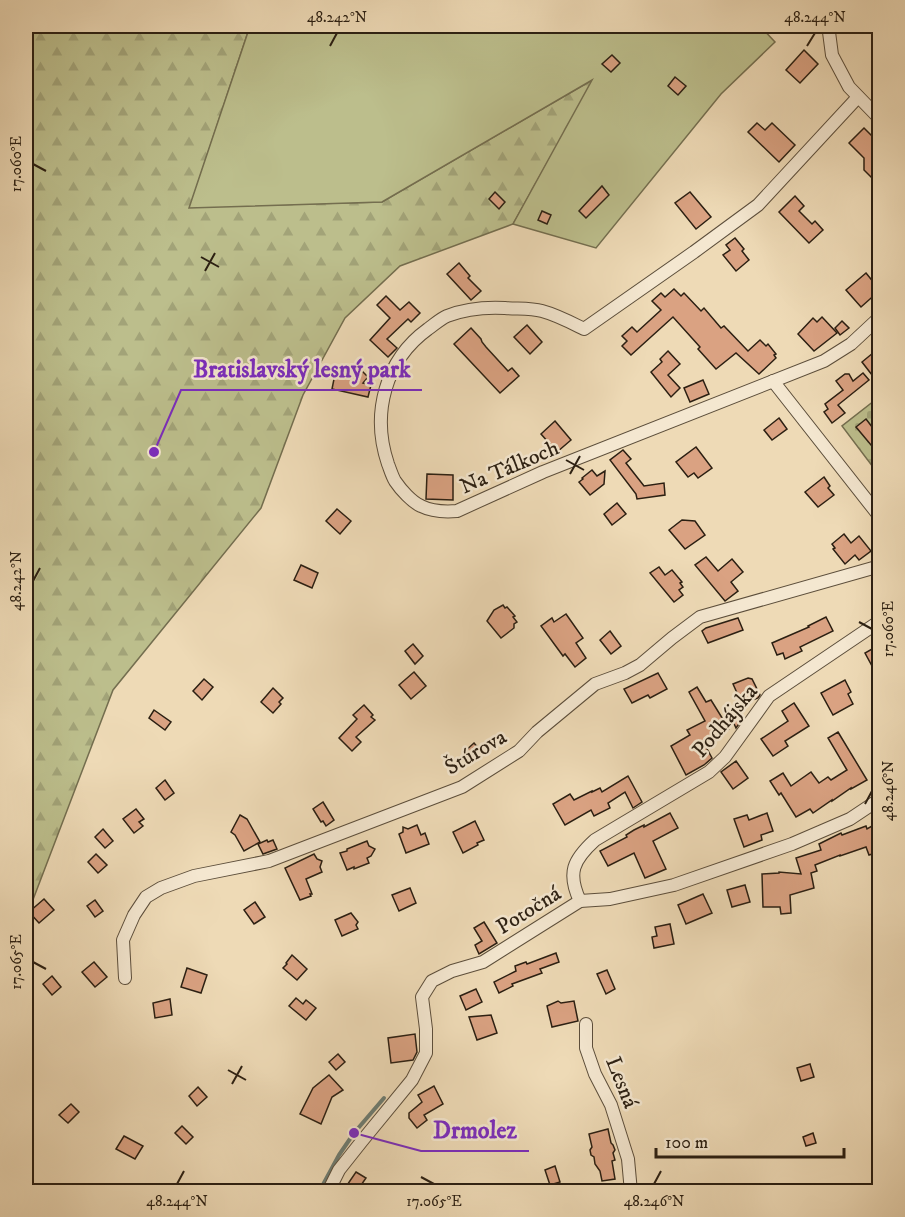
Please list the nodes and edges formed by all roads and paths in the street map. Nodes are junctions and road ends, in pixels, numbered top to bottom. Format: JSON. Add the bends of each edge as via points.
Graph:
{"nodes":[{"id":1,"x":829,"y":32,"type":"dead end"},
{"id":2,"x":858,"y":97,"type":"junction"},
{"id":3,"x":879,"y":119,"type":"edge"},
{"id":4,"x":879,"y":318,"type":"edge"},
{"id":5,"x":773,"y":381,"type":"junction"},
{"id":6,"x":879,"y":517,"type":"edge"},
{"id":7,"x":879,"y":566,"type":"edge"},
{"id":8,"x":879,"y":621,"type":"edge"},
{"id":9,"x":879,"y":799,"type":"edge"},
{"id":10,"x":580,"y":901,"type":"junction"},
{"id":11,"x":125,"y":978,"type":"dead end"},
{"id":12,"x":585,"y":1024,"type":"dead end"},
{"id":13,"x":327,"y":1191,"type":"edge"},
{"id":14,"x":631,"y":1191,"type":"edge"}],
"edges":[{"from":1,"to":2,"type":"street","via":[[832,55]]},
{"from":2,"to":3,"type":"street"},
{"from":2,"to":5,"type":"street","name":"Na Tálkoch","via":[[758,204],[584,329],[539,310],[492,307],[444,317],[421,334],[393,368],[384,391],[381,414],[385,453],[394,480],[419,505],[441,512],[457,511],[543,472]]},
{"from":4,"to":5,"type":"street","name":"Na Tálkoch","via":[[851,344],[824,361]]},
{"from":5,"to":6,"type":"street"},
{"from":7,"to":11,"type":"street","name":"Štúrova","via":[[699,617],[640,665],[595,684],[519,751],[462,787],[269,861],[194,876],[161,888],[146,897],[123,940]]},
{"from":8,"to":10,"type":"street","name":"Podhájska","via":[[770,696],[710,772],[590,844],[578,858],[573,873]]},
{"from":9,"to":10,"type":"street","name":"Potočná","via":[[850,819],[792,844],[674,885]]},
{"from":10,"to":13,"type":"street","name":"Potočná","via":[[483,962],[432,981],[422,997],[426,1053],[412,1080],[339,1170]]},
{"from":12,"to":14,"type":"street","name":"Lesná","via":[[586,1048],[611,1104],[628,1159]]}]}
